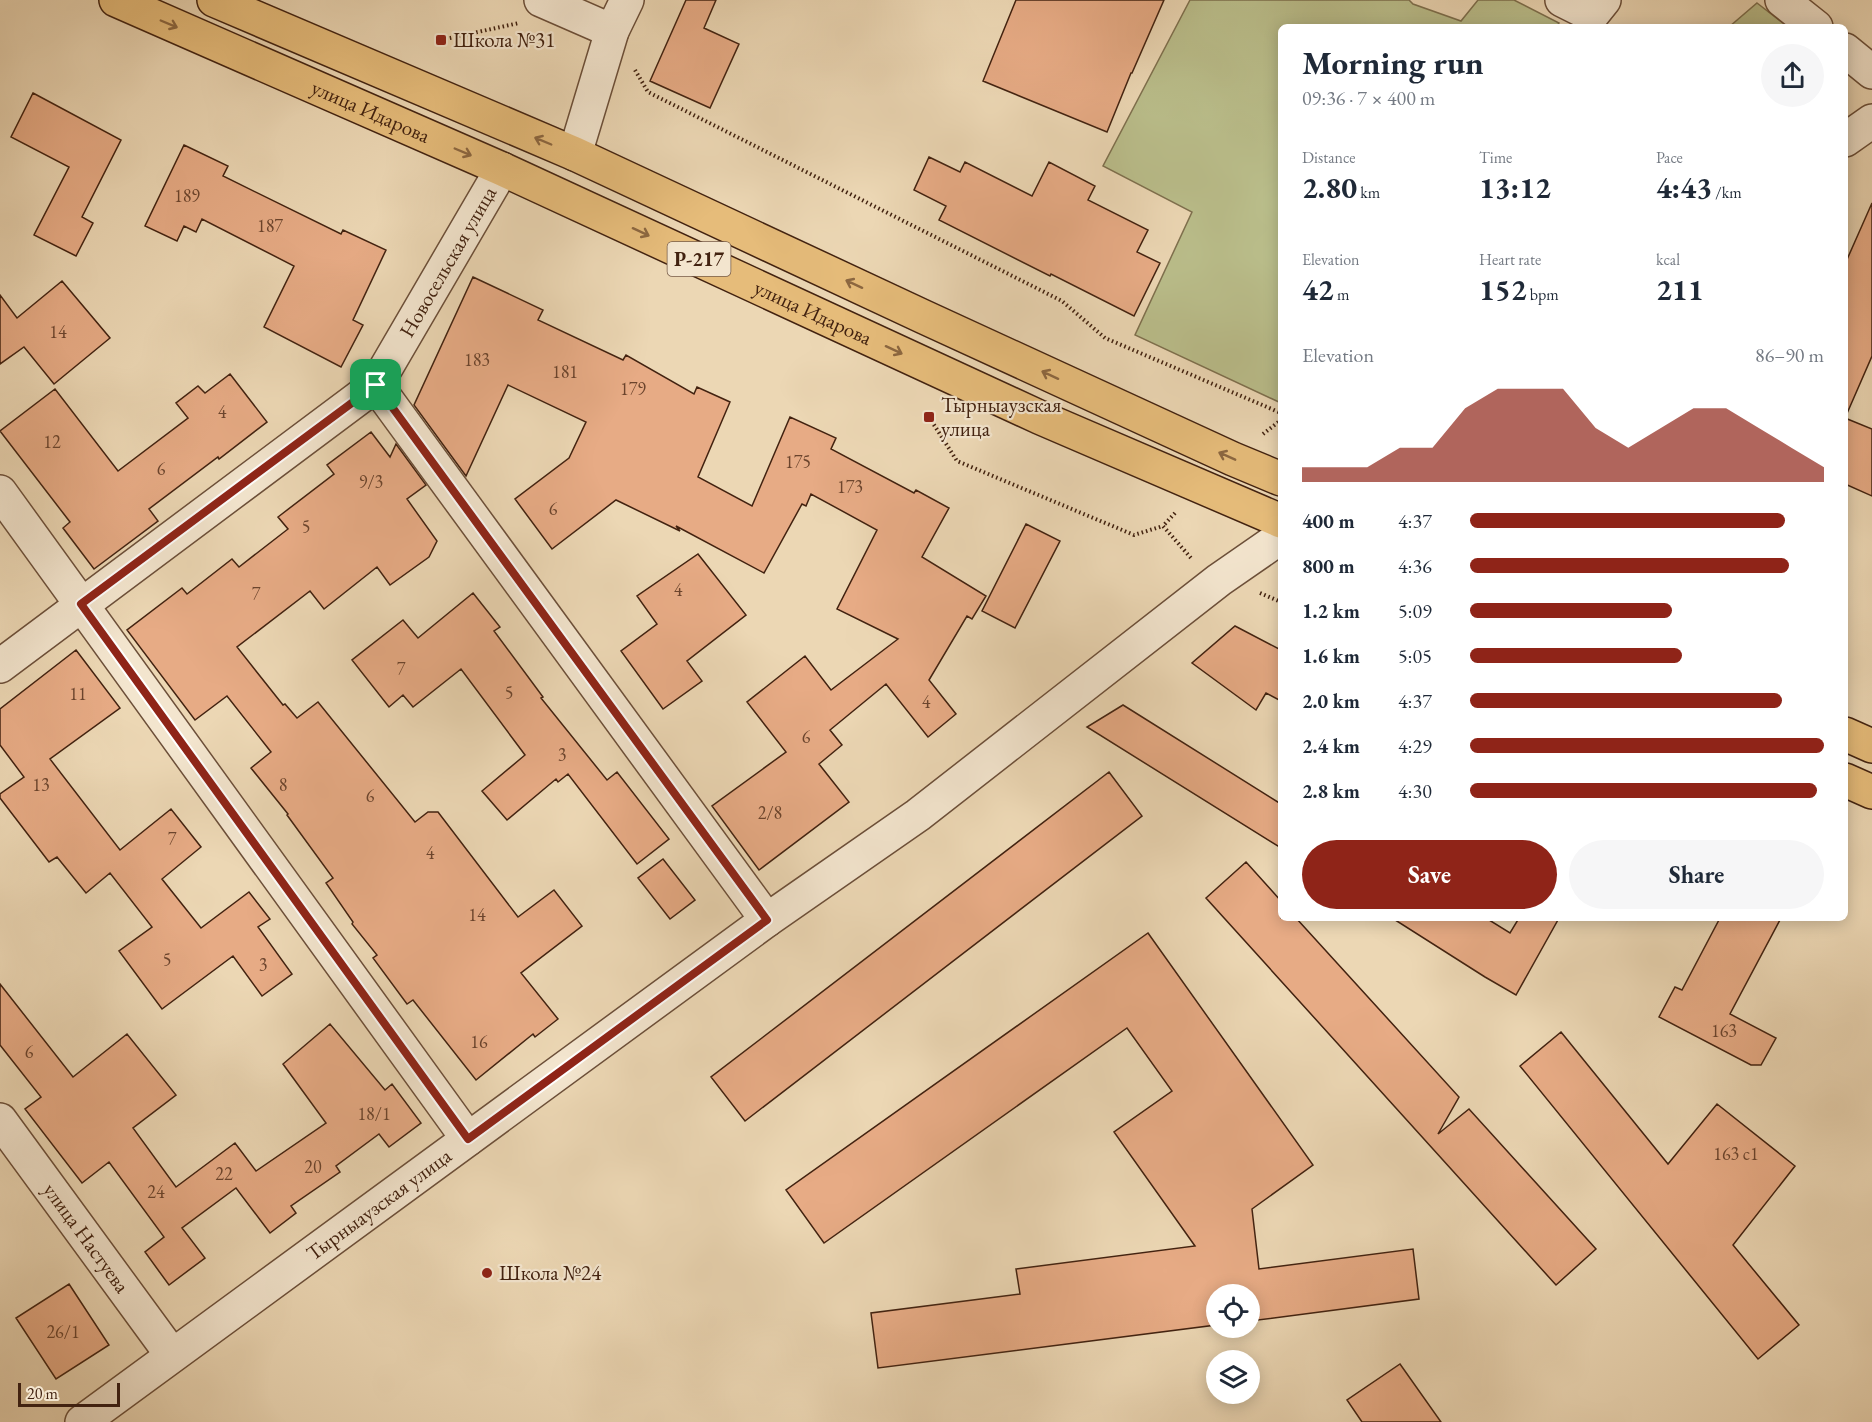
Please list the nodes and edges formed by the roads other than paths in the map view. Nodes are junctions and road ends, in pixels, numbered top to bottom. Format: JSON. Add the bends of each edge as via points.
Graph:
{"nodes":[{"id":1,"x":116,"y":0,"type":"edge"},
{"id":2,"x":214,"y":0,"type":"edge"},
{"id":3,"x":627,"y":0,"type":"edge"},
{"id":4,"x":1562,"y":0,"type":"edge"},
{"id":5,"x":1604,"y":0,"type":"edge"},
{"id":6,"x":1782,"y":0,"type":"edge"},
{"id":7,"x":533,"y":11,"type":"edge"},
{"id":8,"x":1812,"y":24,"type":"edge"},
{"id":9,"x":610,"y":38,"type":"junction"},
{"id":10,"x":1848,"y":52,"type":"edge"},
{"id":11,"x":1872,"y":72,"type":"edge"},
{"id":12,"x":1872,"y":121,"type":"edge"},
{"id":13,"x":1848,"y":138,"type":"edge"},
{"id":14,"x":575,"y":154,"type":"junction"},
{"id":15,"x":502,"y":169,"type":"junction"},
{"id":16,"x":376,"y":385,"type":"junction"},
{"id":17,"x":1278,"y":478,"type":"edge"},
{"id":18,"x":0,"y":492,"type":"edge"},
{"id":19,"x":1278,"y":520,"type":"edge"},
{"id":20,"x":1278,"y":539,"type":"edge"},
{"id":21,"x":81,"y":604,"type":"junction"},
{"id":22,"x":0,"y":666,"type":"edge"},
{"id":23,"x":1848,"y":735,"type":"edge"},
{"id":24,"x":1872,"y":746,"type":"edge"},
{"id":25,"x":1848,"y":781,"type":"edge"},
{"id":26,"x":1872,"y":792,"type":"edge"},
{"id":27,"x":767,"y":920,"type":"junction"},
{"id":28,"x":0,"y":1120,"type":"edge"},
{"id":29,"x":468,"y":1139,"type":"junction"},
{"id":30,"x":172,"y":1355,"type":"junction"},
{"id":31,"x":82,"y":1422,"type":"edge"}],
"edges":[{"from":1,"to":15,"type":"main road","name":"улица Идарова","number":"Р-217","one_way":true},
{"from":14,"to":2,"type":"main road","name":"улица Идарова","number":"Р-217","one_way":true},
{"from":3,"to":9,"type":"street"},
{"from":4,"to":5,"type":"street","via":[[1592,15]]},
{"from":6,"to":8,"type":"street"},
{"from":7,"to":9,"type":"street"},
{"from":9,"to":14,"type":"street"},
{"from":10,"to":11,"type":"street"},
{"from":12,"to":13,"type":"street"},
{"from":17,"to":14,"type":"main road","name":"улица Идарова","number":"Р-217","one_way":true},
{"from":15,"to":16,"type":"street","name":"Новосельская улица"},
{"from":15,"to":19,"type":"main road","name":"улица Идарова","number":"Р-217","one_way":true,"via":[[1039,417]]},
{"from":16,"to":21,"type":"street","name":"Новосельская улица"},
{"from":16,"to":27,"type":"street"},
{"from":18,"to":21,"type":"street"},
{"from":20,"to":27,"type":"street","name":"Тырныаузская улица","via":[[1219,580],[918,815]]},
{"from":21,"to":22,"type":"street","name":"Новосельская улица"},
{"from":21,"to":29,"type":"street"},
{"from":23,"to":24,"type":"main road"},
{"from":25,"to":26,"type":"main road"},
{"from":27,"to":29,"type":"street","name":"Тырныаузская улица"},
{"from":28,"to":30,"type":"street","name":"улица Настуева"},
{"from":29,"to":30,"type":"street","name":"Тырныаузская улица"},
{"from":30,"to":31,"type":"street","name":"Тырныаузская улица"}]}
